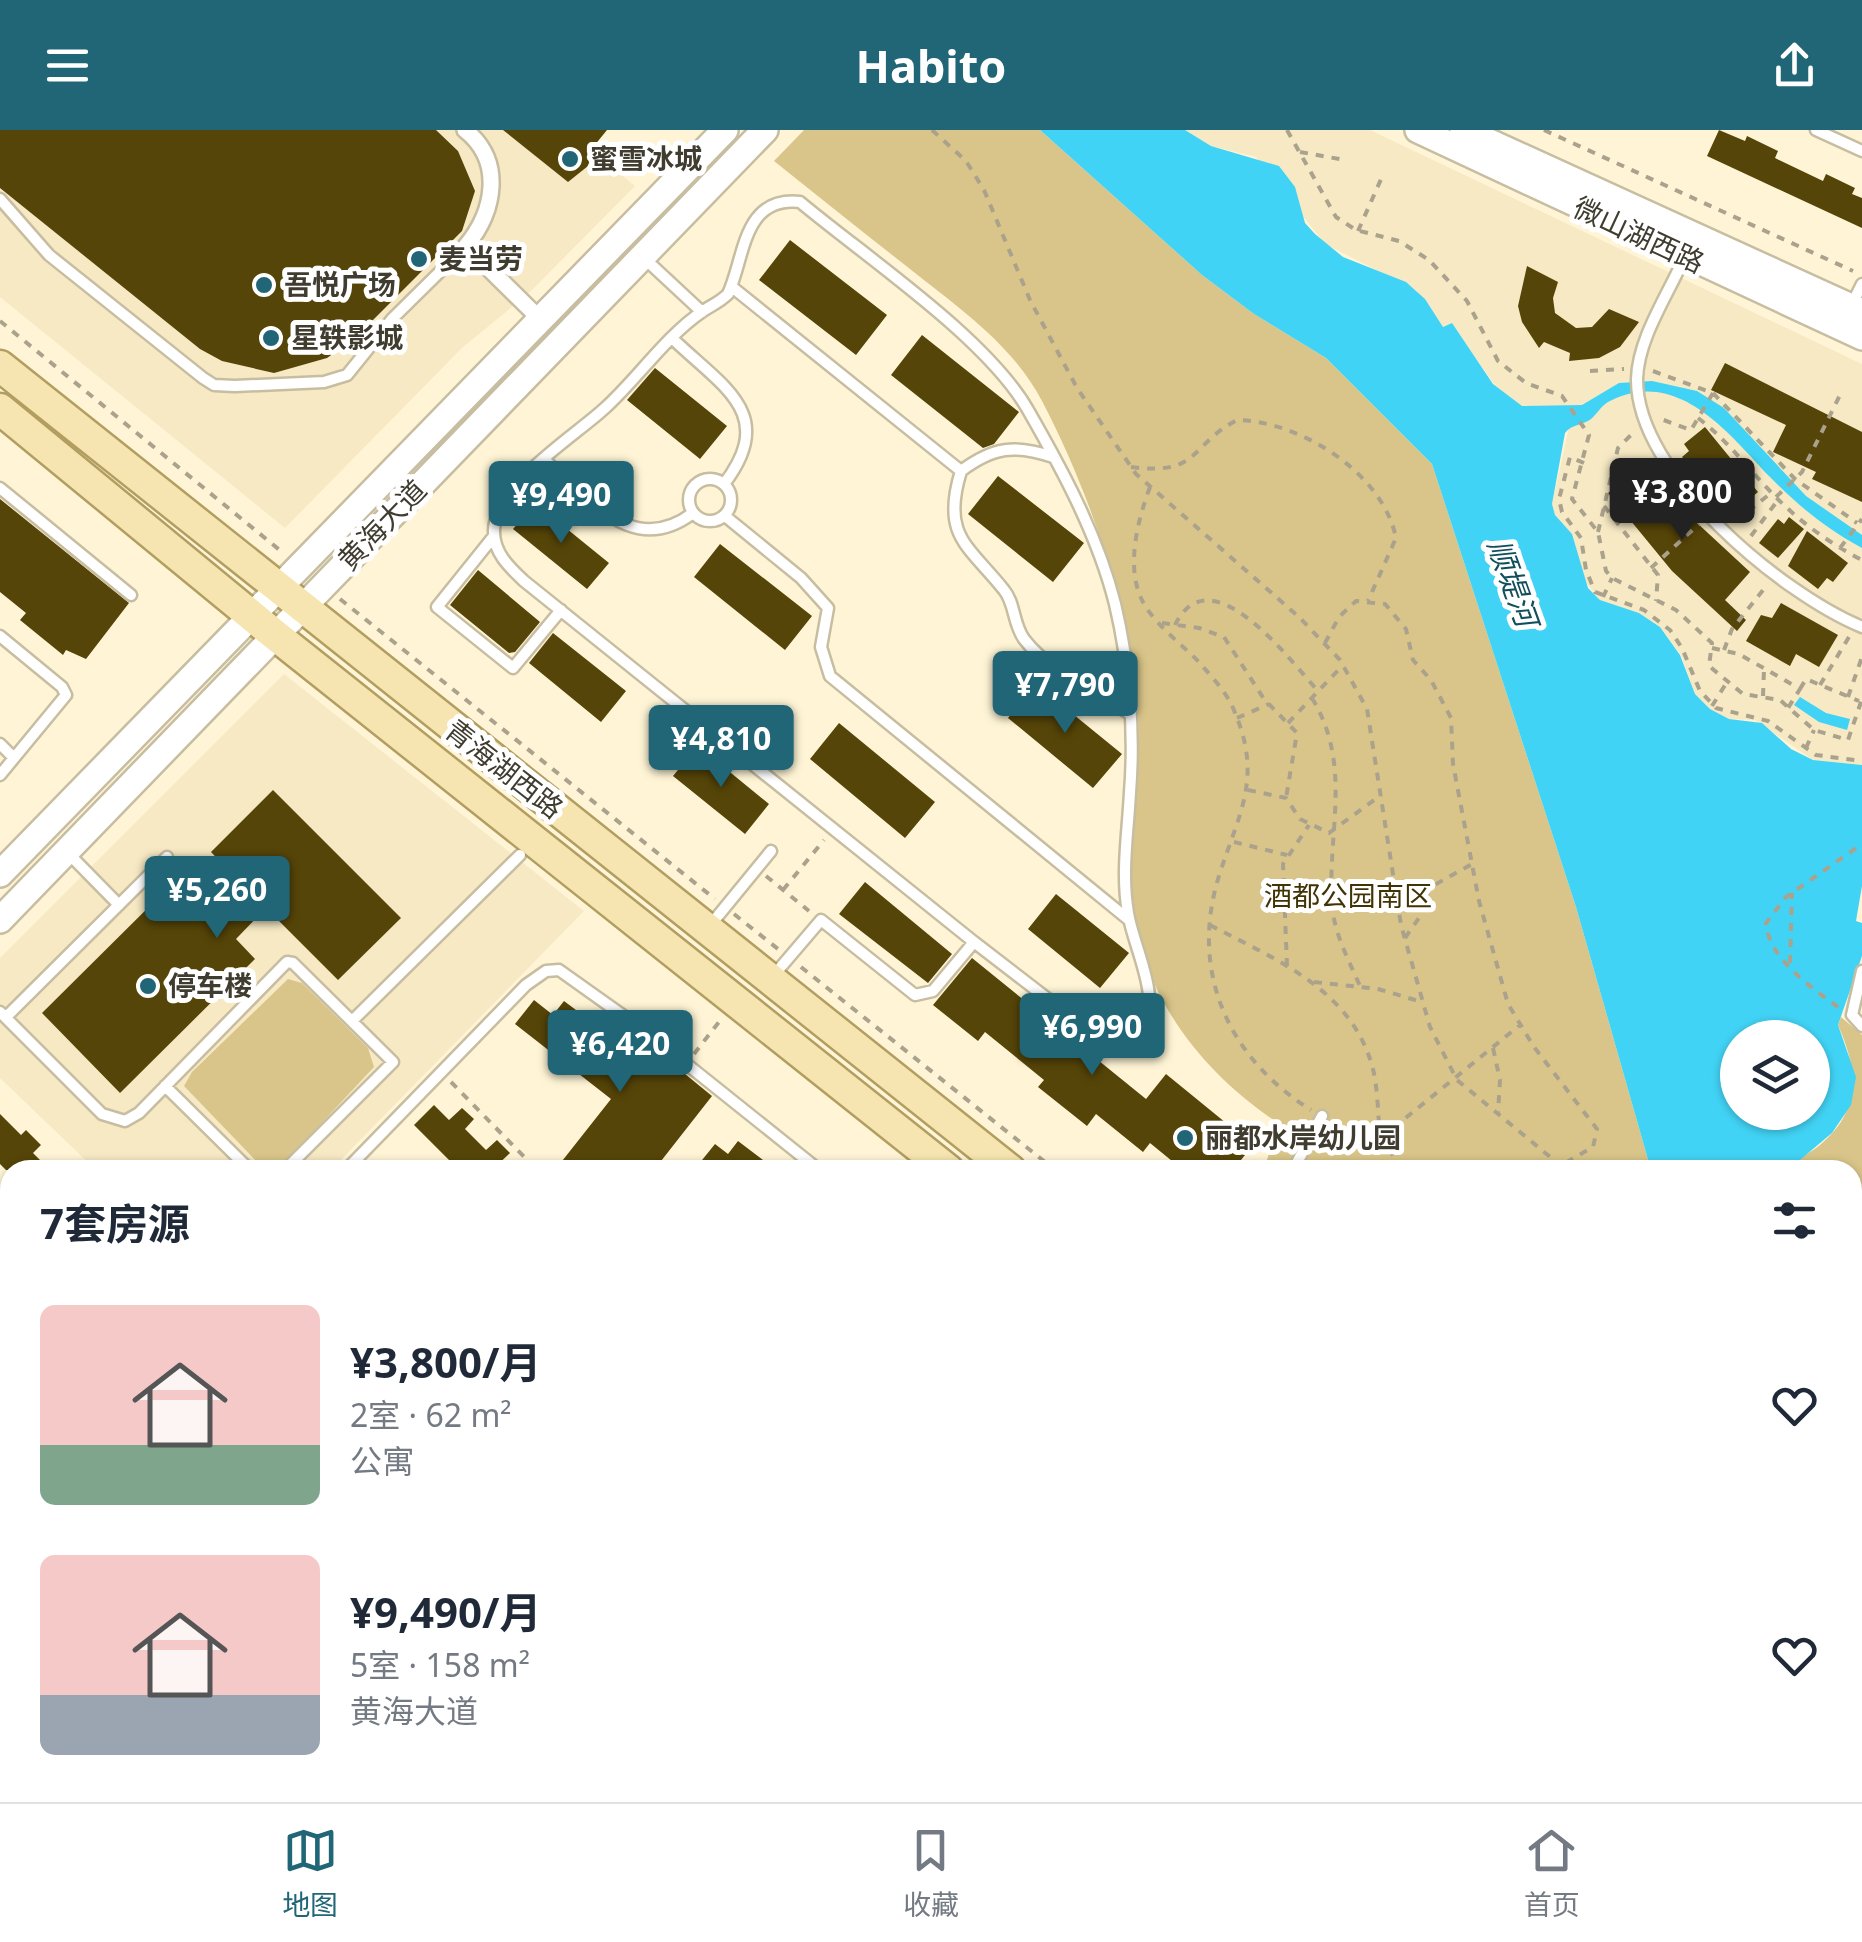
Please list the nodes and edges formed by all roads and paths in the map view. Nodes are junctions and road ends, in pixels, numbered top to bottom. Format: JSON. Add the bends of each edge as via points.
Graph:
{"nodes":[{"id":1,"x":464,"y":130,"type":"edge"},
{"id":2,"x":725,"y":130,"type":"edge"},
{"id":3,"x":765,"y":130,"type":"edge"},
{"id":4,"x":932,"y":130,"type":"edge"},
{"id":5,"x":1287,"y":130,"type":"edge"},
{"id":6,"x":1418,"y":130,"type":"edge"},
{"id":7,"x":1464,"y":130,"type":"edge"},
{"id":8,"x":1544,"y":130,"type":"edge"},
{"id":9,"x":1816,"y":130,"type":"edge"},
{"id":10,"x":1862,"y":151,"type":"edge"},
{"id":11,"x":1298,"y":152,"type":"junction"},
{"id":12,"x":1345,"y":160,"type":"dead end"},
{"id":13,"x":1382,"y":178,"type":"dead end"},
{"id":14,"x":0,"y":199,"type":"edge"},
{"id":15,"x":1358,"y":230,"type":"junction"},
{"id":16,"x":466,"y":246,"type":"junction"},
{"id":17,"x":1690,"y":246,"type":"junction"},
{"id":18,"x":642,"y":257,"type":"junction"},
{"id":19,"x":1862,"y":274,"type":"edge"},
{"id":20,"x":732,"y":287,"type":"junction"},
{"id":21,"x":1858,"y":301,"type":"edge"},
{"id":22,"x":702,"y":312,"type":"junction"},
{"id":23,"x":540,"y":319,"type":"junction"},
{"id":24,"x":0,"y":322,"type":"edge"},
{"id":25,"x":1862,"y":337,"type":"edge"},
{"id":26,"x":674,"y":340,"type":"junction"},
{"id":27,"x":0,"y":366,"type":"edge"},
{"id":28,"x":1638,"y":370,"type":"junction"},
{"id":29,"x":1590,"y":371,"type":"dead end"},
{"id":30,"x":1841,"y":393,"type":"dead end"},
{"id":31,"x":1712,"y":395,"type":"junction"},
{"id":32,"x":0,"y":408,"type":"edge"},
{"id":33,"x":1698,"y":418,"type":"junction"},
{"id":34,"x":1645,"y":419,"type":"junction"},
{"id":35,"x":1053,"y":456,"type":"junction"},
{"id":36,"x":543,"y":460,"type":"junction"},
{"id":37,"x":1584,"y":463,"type":"junction"},
{"id":38,"x":1131,"y":466,"type":"junction"},
{"id":39,"x":960,"y":471,"type":"junction"},
{"id":40,"x":1794,"y":480,"type":"junction"},
{"id":41,"x":724,"y":484,"type":"junction"},
{"id":42,"x":0,"y":488,"type":"edge"},
{"id":43,"x":1150,"y":488,"type":"junction"},
{"id":44,"x":1775,"y":497,"type":"junction"},
{"id":45,"x":1572,"y":499,"type":"junction"},
{"id":46,"x":1560,"y":503,"type":"junction"},
{"id":47,"x":175,"y":506,"type":"junction"},
{"id":48,"x":1604,"y":506,"type":"junction"},
{"id":49,"x":694,"y":514,"type":"junction"},
{"id":50,"x":1709,"y":514,"type":"junction"},
{"id":51,"x":725,"y":516,"type":"junction"},
{"id":52,"x":1858,"y":523,"type":"edge"},
{"id":53,"x":1724,"y":530,"type":"junction"},
{"id":54,"x":1598,"y":532,"type":"junction"},
{"id":55,"x":154,"y":535,"type":"junction"},
{"id":56,"x":494,"y":536,"type":"junction"},
{"id":57,"x":1742,"y":548,"type":"junction"},
{"id":58,"x":1840,"y":548,"type":"junction"},
{"id":59,"x":1862,"y":560,"type":"edge"},
{"id":60,"x":298,"y":566,"type":"junction"},
{"id":61,"x":1651,"y":568,"type":"junction"},
{"id":62,"x":1774,"y":576,"type":"junction"},
{"id":63,"x":1612,"y":578,"type":"junction"},
{"id":64,"x":276,"y":588,"type":"junction"},
{"id":65,"x":131,"y":595,"type":"dead end"},
{"id":66,"x":312,"y":597,"type":"junction"},
{"id":67,"x":1603,"y":598,"type":"junction"},
{"id":68,"x":1368,"y":601,"type":"junction"},
{"id":69,"x":1656,"y":601,"type":"junction"},
{"id":70,"x":561,"y":610,"type":"junction"},
{"id":71,"x":250,"y":615,"type":"junction"},
{"id":72,"x":1162,"y":623,"type":"junction"},
{"id":73,"x":1176,"y":624,"type":"junction"},
{"id":74,"x":1859,"y":626,"type":"edge"},
{"id":75,"x":275,"y":635,"type":"junction"},
{"id":76,"x":0,"y":636,"type":"edge"},
{"id":77,"x":1325,"y":643,"type":"junction"},
{"id":78,"x":1712,"y":648,"type":"junction"},
{"id":79,"x":1724,"y":650,"type":"junction"},
{"id":80,"x":1862,"y":657,"type":"edge"},
{"id":81,"x":1343,"y":665,"type":"junction"},
{"id":82,"x":1764,"y":668,"type":"junction"},
{"id":83,"x":388,"y":676,"type":"junction"},
{"id":84,"x":1727,"y":682,"type":"junction"},
{"id":85,"x":1820,"y":686,"type":"junction"},
{"id":86,"x":1800,"y":689,"type":"junction"},
{"id":87,"x":1318,"y":691,"type":"junction"},
{"id":88,"x":1849,"y":694,"type":"junction"},
{"id":89,"x":1763,"y":696,"type":"junction"},
{"id":90,"x":1312,"y":698,"type":"junction"},
{"id":91,"x":1862,"y":699,"type":"edge"},
{"id":92,"x":1269,"y":704,"type":"junction"},
{"id":93,"x":1712,"y":706,"type":"junction"},
{"id":94,"x":365,"y":707,"type":"junction"},
{"id":95,"x":1788,"y":708,"type":"junction"},
{"id":96,"x":1130,"y":714,"type":"junction"},
{"id":97,"x":1236,"y":718,"type":"junction"},
{"id":98,"x":1288,"y":723,"type":"junction"},
{"id":99,"x":1814,"y":730,"type":"junction"},
{"id":100,"x":0,"y":744,"type":"edge"},
{"id":101,"x":1805,"y":750,"type":"junction"},
{"id":102,"x":14,"y":758,"type":"junction"},
{"id":103,"x":1862,"y":761,"type":"edge"},
{"id":104,"x":0,"y":775,"type":"edge"},
{"id":105,"x":1248,"y":790,"type":"junction"},
{"id":106,"x":1382,"y":795,"type":"junction"},
{"id":107,"x":1286,"y":798,"type":"junction"},
{"id":108,"x":1309,"y":824,"type":"junction"},
{"id":109,"x":834,"y":829,"type":"junction"},
{"id":110,"x":1338,"y":830,"type":"junction"},
{"id":111,"x":1234,"y":842,"type":"junction"},
{"id":112,"x":1862,"y":844,"type":"edge"},
{"id":113,"x":771,"y":851,"type":"dead end"},
{"id":114,"x":66,"y":852,"type":"junction"},
{"id":115,"x":520,"y":854,"type":"dead end"},
{"id":116,"x":1287,"y":855,"type":"junction"},
{"id":117,"x":167,"y":857,"type":"dead end"},
{"id":118,"x":1473,"y":864,"type":"junction"},
{"id":119,"x":756,"y":868,"type":"junction"},
{"id":120,"x":0,"y":874,"type":"edge"},
{"id":121,"x":783,"y":890,"type":"junction"},
{"id":122,"x":1792,"y":893,"type":"junction"},
{"id":123,"x":120,"y":904,"type":"junction"},
{"id":124,"x":716,"y":918,"type":"junction"},
{"id":125,"x":0,"y":920,"type":"edge"},
{"id":126,"x":821,"y":920,"type":"junction"},
{"id":127,"x":1129,"y":920,"type":"junction"},
{"id":128,"x":1209,"y":925,"type":"junction"},
{"id":129,"x":1405,"y":938,"type":"junction"},
{"id":130,"x":974,"y":942,"type":"junction"},
{"id":131,"x":1287,"y":966,"type":"junction"},
{"id":132,"x":1790,"y":966,"type":"junction"},
{"id":133,"x":780,"y":969,"type":"junction"},
{"id":134,"x":1862,"y":970,"type":"edge"},
{"id":135,"x":1314,"y":982,"type":"junction"},
{"id":136,"x":1360,"y":986,"type":"junction"},
{"id":137,"x":1423,"y":1002,"type":"junction"},
{"id":138,"x":1845,"y":1013,"type":"dead end"},
{"id":139,"x":3,"y":1014,"type":"edge"},
{"id":140,"x":725,"y":1015,"type":"dead end"},
{"id":141,"x":352,"y":1021,"type":"junction"},
{"id":142,"x":1520,"y":1025,"type":"junction"},
{"id":143,"x":1862,"y":1026,"type":"edge"},
{"id":144,"x":1493,"y":1048,"type":"junction"},
{"id":145,"x":687,"y":1064,"type":"junction"},
{"id":146,"x":441,"y":1072,"type":"junction"},
{"id":147,"x":1457,"y":1080,"type":"junction"},
{"id":148,"x":165,"y":1086,"type":"junction"},
{"id":149,"x":1498,"y":1113,"type":"junction"},
{"id":150,"x":1322,"y":1116,"type":"junction"},
{"id":151,"x":1380,"y":1138,"type":"junction"},
{"id":152,"x":240,"y":1160,"type":"edge"},
{"id":153,"x":295,"y":1160,"type":"edge"},
{"id":154,"x":356,"y":1160,"type":"edge"},
{"id":155,"x":527,"y":1160,"type":"edge"},
{"id":156,"x":807,"y":1160,"type":"edge"},
{"id":157,"x":935,"y":1160,"type":"edge"},
{"id":158,"x":999,"y":1160,"type":"edge"},
{"id":159,"x":1041,"y":1160,"type":"edge"},
{"id":160,"x":1298,"y":1160,"type":"edge"},
{"id":161,"x":1396,"y":1160,"type":"edge"},
{"id":162,"x":1554,"y":1160,"type":"edge"},
{"id":163,"x":1568,"y":1160,"type":"edge"}],
"edges":[{"from":1,"to":16,"type":"street","via":[[481,143],[490,182],[490,211]]},
{"from":2,"to":23,"type":"street","name":"黄海大道"},
{"from":3,"to":18,"type":"street","name":"黄海大道"},
{"from":4,"to":38,"type":"path","via":[[966,161],[984,190],[1039,318]]},
{"from":5,"to":11,"type":"path"},
{"from":6,"to":17,"type":"street","name":"微山湖西路"},
{"from":7,"to":17,"type":"street","name":"微山湖西路"},
{"from":8,"to":19,"type":"path"},
{"from":9,"to":10,"type":"lane"},
{"from":11,"to":12,"type":"path"},
{"from":11,"to":15,"type":"path","via":[[1336,218]]},
{"from":13,"to":15,"type":"path"},
{"from":14,"to":16,"type":"lane","via":[[49,256],[203,378],[224,386],[346,375]]},
{"from":15,"to":37,"type":"path","via":[[1400,241],[1428,260],[1468,301],[1504,367],[1562,396],[1587,430]]},
{"from":16,"to":23,"type":"street"},
{"from":17,"to":21,"type":"street","name":"微山湖西路"},
{"from":17,"to":25,"type":"street","name":"微山湖西路"},
{"from":17,"to":28,"type":"lane"},
{"from":18,"to":22,"type":"lane"},
{"from":18,"to":66,"type":"street","name":"黄海大道"},
{"from":20,"to":22,"type":"lane"},
{"from":20,"to":35,"type":"lane","via":[[744,237],[758,216],[778,202],[800,202],[1002,369]]},
{"from":20,"to":39,"type":"lane"},
{"from":22,"to":26,"type":"lane"},
{"from":23,"to":60,"type":"street","name":"黄海大道"},
{"from":24,"to":60,"type":"path"},
{"from":26,"to":36,"type":"lane"},
{"from":26,"to":41,"type":"lane","via":[[743,408],[749,425],[747,444]]},
{"from":27,"to":47,"type":"main road","name":"青海湖西路"},
{"from":28,"to":29,"type":"path"},
{"from":28,"to":31,"type":"path","via":[[1672,375]]},
{"from":28,"to":34,"type":"lane"},
{"from":30,"to":40,"type":"path"},
{"from":31,"to":33,"type":"path"},
{"from":31,"to":40,"type":"path"},
{"from":32,"to":55,"type":"main road","name":"青海湖西路"},
{"from":33,"to":34,"type":"path","via":[[1691,430]]},
{"from":33,"to":44,"type":"path"},
{"from":34,"to":48,"type":"path","via":[[1618,448]]},
{"from":34,"to":50,"type":"lane"},
{"from":35,"to":39,"type":"lane","via":[[998,448]]},
{"from":35,"to":96,"type":"lane","via":[[1111,592]]},
{"from":36,"to":49,"type":"lane","via":[[630,530],[655,532]]},
{"from":36,"to":56,"type":"lane","via":[[505,502]]},
{"from":37,"to":45,"type":"path"},
{"from":37,"to":46,"type":"path","via":[[1570,457]]},
{"from":38,"to":43,"type":"path"},
{"from":38,"to":68,"type":"path","via":[[1169,468],[1191,461],[1237,420],[1280,428],[1344,461],[1376,488],[1396,538]]},
{"from":39,"to":96,"type":"lane","via":[[952,507],[956,531],[1009,596],[1022,636],[1035,652]]},
{"from":40,"to":44,"type":"path"},
{"from":40,"to":52,"type":"path"},
{"from":41,"to":49,"type":"lane","via":[[698,482],[689,500]]},
{"from":41,"to":51,"type":"lane","via":[[732,503]]},
{"from":42,"to":65,"type":"lane"},
{"from":43,"to":72,"type":"path","via":[[1138,519],[1136,576],[1142,600]]},
{"from":43,"to":77,"type":"path"},
{"from":44,"to":53,"type":"path"},
{"from":44,"to":57,"type":"path"},
{"from":44,"to":58,"type":"path"},
{"from":45,"to":46,"type":"path"},
{"from":45,"to":54,"type":"path"},
{"from":46,"to":67,"type":"path","via":[[1581,538],[1590,582]]},
{"from":47,"to":55,"type":"lane"},
{"from":47,"to":64,"type":"main road","name":"青海湖西路"},
{"from":48,"to":54,"type":"path"},
{"from":48,"to":61,"type":"path"},
{"from":49,"to":51,"type":"lane","via":[[705,521]]},
{"from":50,"to":53,"type":"lane"},
{"from":50,"to":61,"type":"path"},
{"from":51,"to":127,"type":"lane","via":[[828,608],[821,647],[830,676]]},
{"from":52,"to":58,"type":"path"},
{"from":53,"to":57,"type":"lane"},
{"from":54,"to":63,"type":"path"},
{"from":55,"to":71,"type":"main road","name":"青海湖西路"},
{"from":56,"to":70,"type":"lane","via":[[510,568]]},
{"from":56,"to":70,"type":"lane","via":[[437,608],[513,668]]},
{"from":57,"to":62,"type":"lane"},
{"from":58,"to":59,"type":"path"},
{"from":60,"to":64,"type":"street","name":"黄海大道"},
{"from":61,"to":69,"type":"path","via":[[1658,574]]},
{"from":62,"to":74,"type":"lane"},
{"from":62,"to":79,"type":"path","via":[[1732,629]]},
{"from":63,"to":67,"type":"path"},
{"from":63,"to":69,"type":"path"},
{"from":64,"to":66,"type":"main road","name":"青海湖西路"},
{"from":64,"to":71,"type":"street","name":"黄海大道"},
{"from":66,"to":75,"type":"street","name":"黄海大道"},
{"from":66,"to":83,"type":"main road","name":"青海湖西路"},
{"from":66,"to":124,"type":"path"},
{"from":67,"to":93,"type":"path","via":[[1644,610],[1670,630]]},
{"from":68,"to":77,"type":"path","via":[[1346,608]]},
{"from":68,"to":118,"type":"path","via":[[1385,604],[1399,617],[1413,660],[1451,718]]},
{"from":69,"to":78,"type":"path","via":[[1686,618]]},
{"from":70,"to":109,"type":"lane"},
{"from":71,"to":75,"type":"main road","name":"青海湖西路"},
{"from":71,"to":120,"type":"street","name":"黄海大道"},
{"from":72,"to":73,"type":"path"},
{"from":72,"to":97,"type":"path","via":[[1214,679]]},
{"from":73,"to":87,"type":"path","via":[[1198,598],[1220,601],[1252,622]]},
{"from":73,"to":92,"type":"path","via":[[1224,638]]},
{"from":74,"to":85,"type":"path"},
{"from":75,"to":94,"type":"main road","name":"青海湖西路"},
{"from":75,"to":114,"type":"street","name":"黄海大道"},
{"from":76,"to":102,"type":"lane","via":[[66,695]]},
{"from":77,"to":81,"type":"path"},
{"from":78,"to":79,"type":"path"},
{"from":78,"to":84,"type":"path","via":[[1709,666]]},
{"from":79,"to":82,"type":"path"},
{"from":80,"to":88,"type":"path"},
{"from":81,"to":87,"type":"path"},
{"from":81,"to":106,"type":"path","via":[[1367,709]]},
{"from":82,"to":86,"type":"path"},
{"from":82,"to":89,"type":"path"},
{"from":83,"to":94,"type":"lane"},
{"from":83,"to":124,"type":"main road","name":"青海湖西路"},
{"from":84,"to":89,"type":"path","via":[[1744,694]]},
{"from":84,"to":93,"type":"path"},
{"from":85,"to":86,"type":"path","via":[[1806,679]]},
{"from":85,"to":88,"type":"path"},
{"from":86,"to":95,"type":"path"},
{"from":87,"to":90,"type":"path"},
{"from":88,"to":91,"type":"path"},
{"from":89,"to":95,"type":"path"},
{"from":90,"to":98,"type":"path"},
{"from":90,"to":110,"type":"path","via":[[1332,741]]},
{"from":91,"to":99,"type":"path","via":[[1848,740]]},
{"from":92,"to":97,"type":"path"},
{"from":92,"to":98,"type":"path"},
{"from":93,"to":101,"type":"path","via":[[1760,718]]},
{"from":94,"to":157,"type":"main road","name":"青海湖西路"},
{"from":95,"to":99,"type":"path"},
{"from":96,"to":127,"type":"lane","via":[[1123,886]]},
{"from":97,"to":105,"type":"path"},
{"from":98,"to":107,"type":"path","via":[[1298,741]]},
{"from":99,"to":101,"type":"path"},
{"from":100,"to":102,"type":"lane"},
{"from":101,"to":103,"type":"path"},
{"from":102,"to":104,"type":"lane"},
{"from":105,"to":107,"type":"path"},
{"from":105,"to":111,"type":"path"},
{"from":106,"to":110,"type":"path"},
{"from":106,"to":129,"type":"path"},
{"from":107,"to":108,"type":"path"},
{"from":108,"to":110,"type":"path"},
{"from":108,"to":116,"type":"path"},
{"from":109,"to":121,"type":"path"},
{"from":109,"to":130,"type":"lane"},
{"from":110,"to":136,"type":"path","via":[[1332,906]]},
{"from":111,"to":116,"type":"path"},
{"from":111,"to":128,"type":"path"},
{"from":112,"to":122,"type":"path"},
{"from":113,"to":119,"type":"lane"},
{"from":114,"to":123,"type":"lane"},
{"from":114,"to":125,"type":"street","name":"黄海大道"},
{"from":115,"to":141,"type":"lane"},
{"from":116,"to":131,"type":"path"},
{"from":117,"to":123,"type":"lane"},
{"from":118,"to":129,"type":"path","via":[[1428,888],[1423,912]]},
{"from":118,"to":142,"type":"path","via":[[1498,979]]},
{"from":119,"to":121,"type":"path"},
{"from":119,"to":124,"type":"lane"},
{"from":121,"to":126,"type":"path"},
{"from":122,"to":132,"type":"path"},
{"from":122,"to":132,"type":"path","via":[[1766,924]]},
{"from":123,"to":139,"type":"lane"},
{"from":124,"to":133,"type":"main road","name":"青海湖西路"},
{"from":124,"to":133,"type":"path"},
{"from":126,"to":130,"type":"lane","via":[[915,995],[933,991]]},
{"from":126,"to":133,"type":"lane"},
{"from":127,"to":130,"type":"lane","via":[[1147,1014],[1144,1031],[1117,1048]]},
{"from":128,"to":131,"type":"path"},
{"from":128,"to":150,"type":"path","via":[[1218,1007],[1271,1076]]},
{"from":129,"to":137,"type":"path"},
{"from":131,"to":135,"type":"path"},
{"from":132,"to":138,"type":"path"},
{"from":133,"to":158,"type":"main road","name":"青海湖西路"},
{"from":133,"to":159,"type":"path"},
{"from":134,"to":143,"type":"lane","via":[[1852,1016]]},
{"from":135,"to":136,"type":"path"},
{"from":135,"to":151,"type":"path","via":[[1360,1034],[1373,1070]]},
{"from":136,"to":137,"type":"path"},
{"from":137,"to":147,"type":"path"},
{"from":139,"to":148,"type":"lane","via":[[108,1119],[132,1118]]},
{"from":140,"to":145,"type":"path"},
{"from":141,"to":148,"type":"lane","via":[[287,962]]},
{"from":141,"to":153,"type":"lane","via":[[393,1062]]},
{"from":142,"to":144,"type":"path"},
{"from":142,"to":163,"type":"path","via":[[1596,1129],[1593,1147]]},
{"from":144,"to":147,"type":"path"},
{"from":144,"to":149,"type":"path"},
{"from":145,"to":146,"type":"lane","via":[[570,974],[546,971]]},
{"from":145,"to":156,"type":"lane"},
{"from":146,"to":154,"type":"lane"},
{"from":146,"to":155,"type":"path"},
{"from":147,"to":149,"type":"path"},
{"from":147,"to":151,"type":"path"},
{"from":148,"to":152,"type":"lane"},
{"from":149,"to":162,"type":"path"},
{"from":150,"to":151,"type":"path"},
{"from":150,"to":160,"type":"lane"},
{"from":151,"to":161,"type":"path"}]}
